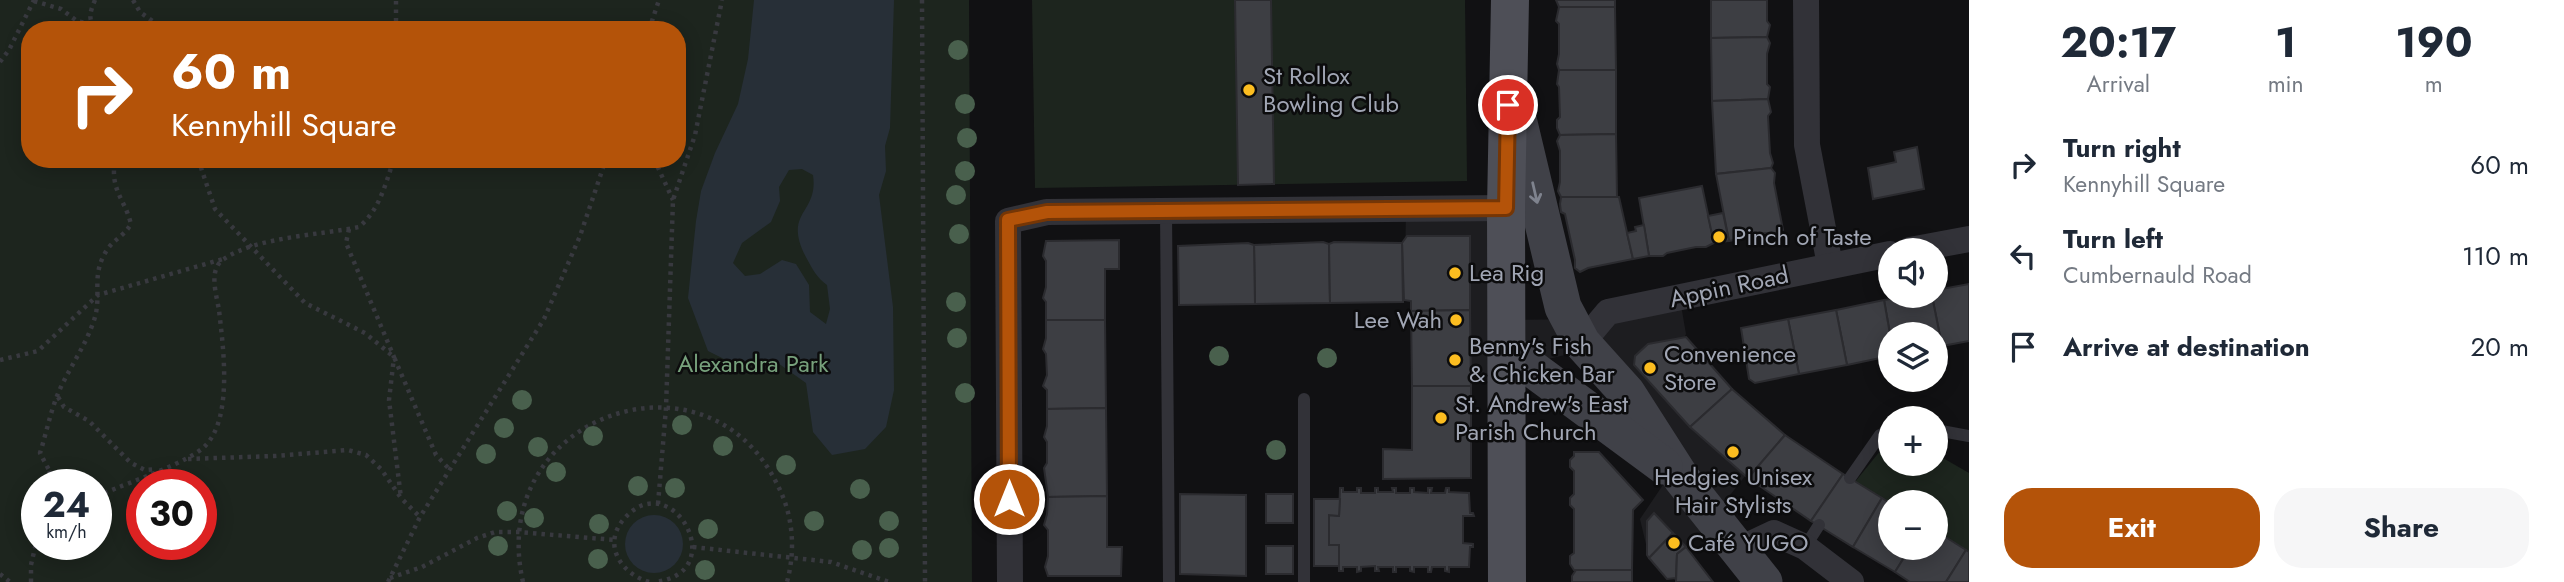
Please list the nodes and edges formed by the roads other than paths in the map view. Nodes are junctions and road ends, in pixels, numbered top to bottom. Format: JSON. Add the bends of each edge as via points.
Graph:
{"nodes":[{"id":1,"x":1510,"y":0,"type":"edge"},
{"id":2,"x":1806,"y":0,"type":"edge"},
{"id":3,"x":1508,"y":79,"type":"junction"},
{"id":4,"x":1506,"y":208,"type":"junction"},
{"id":5,"x":1166,"y":210,"type":"junction"},
{"id":6,"x":1969,"y":239,"type":"edge"},
{"id":7,"x":1948,"y":243,"type":"edge"},
{"id":8,"x":1878,"y":256,"type":"edge"},
{"id":9,"x":1830,"y":265,"type":"junction"},
{"id":10,"x":1582,"y":343,"type":"junction"},
{"id":11,"x":1508,"y":351,"type":"junction"},
{"id":12,"x":1304,"y":398,"type":"dead end"},
{"id":13,"x":1948,"y":432,"type":"edge"},
{"id":14,"x":1969,"y":436,"type":"edge"},
{"id":15,"x":1878,"y":438,"type":"edge"},
{"id":16,"x":1850,"y":478,"type":"dead end"},
{"id":17,"x":1682,"y":480,"type":"junction"},
{"id":18,"x":1738,"y":550,"type":"junction"},
{"id":19,"x":1010,"y":582,"type":"edge"},
{"id":20,"x":1169,"y":582,"type":"edge"},
{"id":21,"x":1304,"y":582,"type":"edge"},
{"id":22,"x":1507,"y":582,"type":"edge"},
{"id":23,"x":1764,"y":582,"type":"edge"},
{"id":24,"x":1851,"y":582,"type":"edge"}],
"edges":[{"from":1,"to":3,"type":"main road"},
{"from":2,"to":9,"type":"street","via":[[1807,145]]},
{"from":3,"to":4,"type":"main road"},
{"from":3,"to":10,"type":"main road","one_way":true,"via":[[1563,307]]},
{"from":4,"to":5,"type":"street"},
{"from":4,"to":11,"type":"main road"},
{"from":5,"to":19,"type":"street","via":[[1047,212],[1008,220]]},
{"from":5,"to":20,"type":"lane"},
{"from":6,"to":7,"type":"street"},
{"from":8,"to":9,"type":"street","name":"Appin Road"},
{"from":9,"to":10,"type":"street","name":"Appin Road","via":[[1608,312]]},
{"from":10,"to":17,"type":"main road","via":[[1627,393]]},
{"from":11,"to":17,"type":"main road"},
{"from":11,"to":22,"type":"main road"},
{"from":12,"to":21,"type":"lane"},
{"from":13,"to":14,"type":"lane"},
{"from":15,"to":16,"type":"lane"},
{"from":17,"to":18,"type":"main road"},
{"from":18,"to":23,"type":"main road"},
{"from":18,"to":24,"type":"street","via":[[1774,533],[1812,536]]}]}
